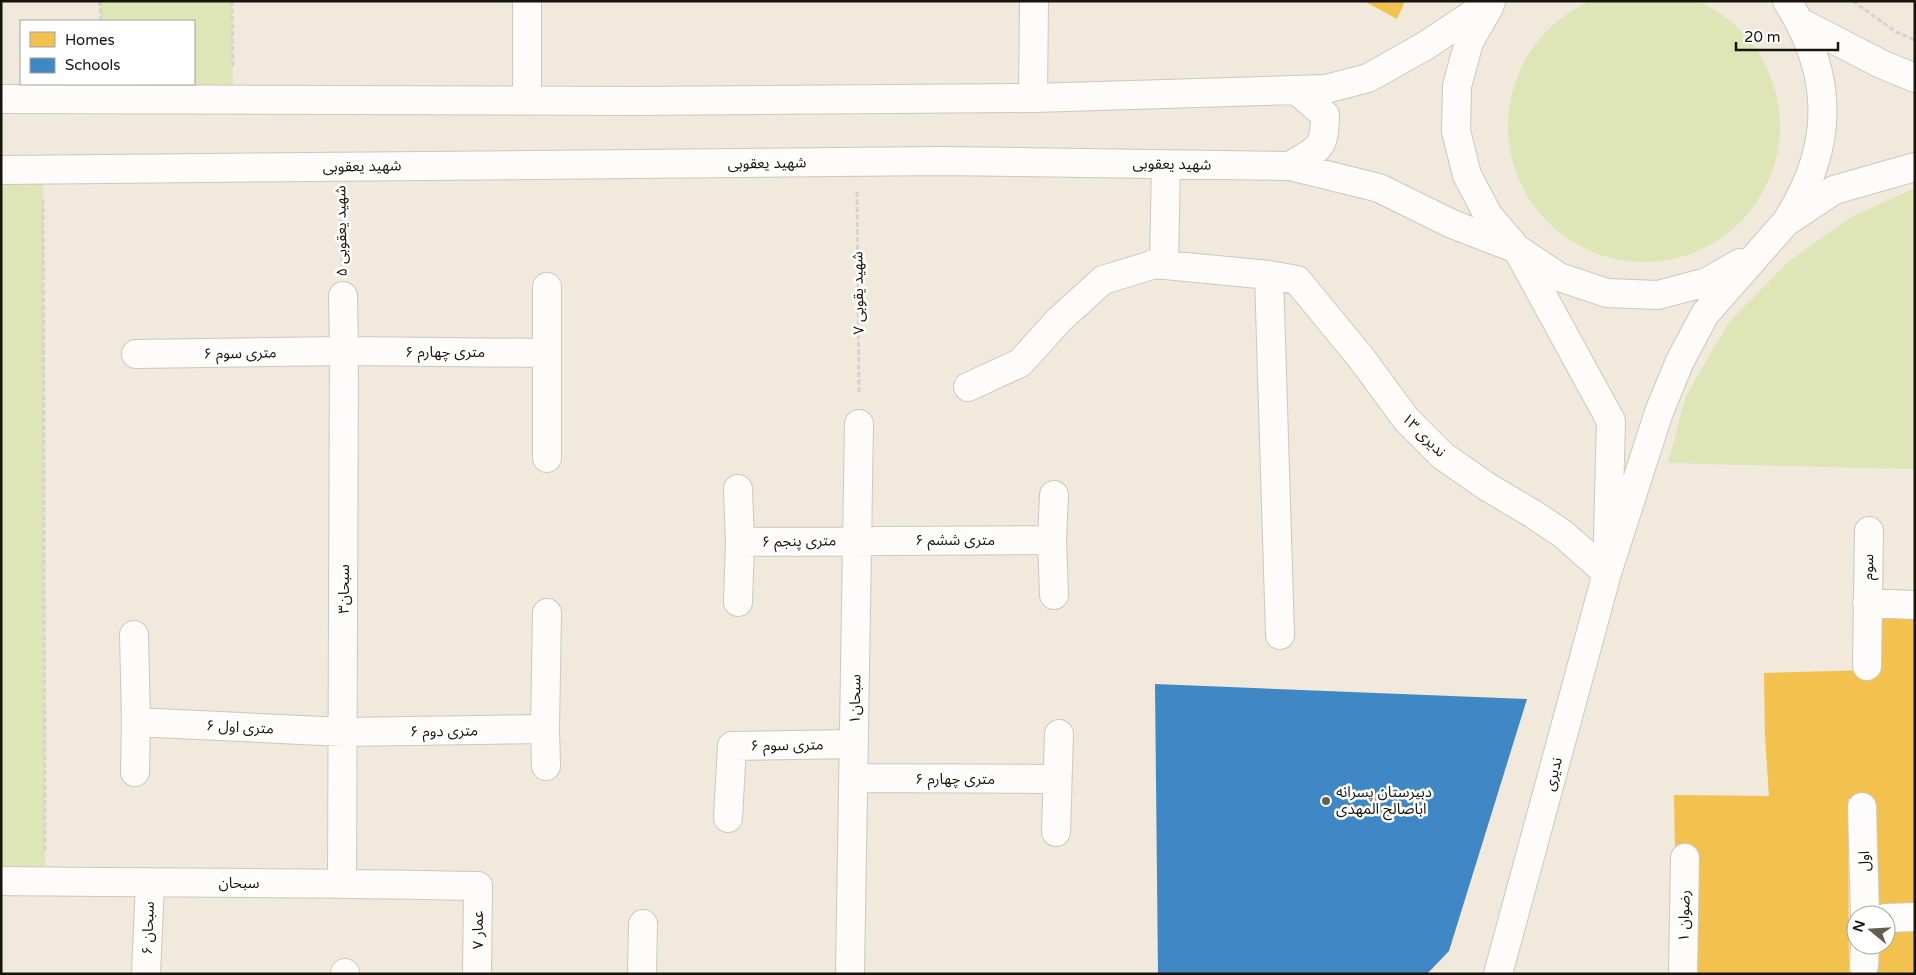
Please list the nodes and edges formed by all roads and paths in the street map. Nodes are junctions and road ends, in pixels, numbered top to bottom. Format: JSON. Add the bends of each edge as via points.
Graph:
{"nodes":[{"id":1,"x":100,"y":1,"type":"edge"},
{"id":2,"x":232,"y":1,"type":"edge"},
{"id":3,"x":526,"y":1,"type":"edge"},
{"id":4,"x":1034,"y":1,"type":"edge"},
{"id":5,"x":1853,"y":1,"type":"edge"},
{"id":6,"x":1492,"y":2,"type":"edge"},
{"id":7,"x":1793,"y":11,"type":"edge"},
{"id":8,"x":101,"y":20,"type":"edge"},
{"id":9,"x":1915,"y":40,"type":"edge"},
{"id":10,"x":1915,"y":78,"type":"edge"},
{"id":11,"x":1296,"y":90,"type":"junction"},
{"id":12,"x":1033,"y":98,"type":"junction"},
{"id":13,"x":1,"y":99,"type":"edge"},
{"id":14,"x":233,"y":100,"type":"junction"},
{"id":15,"x":527,"y":100,"type":"junction"},
{"id":16,"x":856,"y":162,"type":"junction"},
{"id":17,"x":1166,"y":164,"type":"junction"},
{"id":18,"x":340,"y":166,"type":"junction"},
{"id":19,"x":1290,"y":166,"type":"junction"},
{"id":20,"x":1915,"y":168,"type":"edge"},
{"id":21,"x":43,"y":169,"type":"junction"},
{"id":22,"x":1,"y":170,"type":"edge"},
{"id":23,"x":1786,"y":222,"type":"junction"},
{"id":24,"x":1517,"y":249,"type":"junction"},
{"id":25,"x":1164,"y":265,"type":"junction"},
{"id":26,"x":1269,"y":275,"type":"junction"},
{"id":27,"x":547,"y":287,"type":"dead end"},
{"id":28,"x":343,"y":296,"type":"joint"},
{"id":29,"x":344,"y":351,"type":"junction"},
{"id":30,"x":546,"y":353,"type":"junction"},
{"id":31,"x":136,"y":354,"type":"dead end"},
{"id":32,"x":968,"y":387,"type":"dead end"},
{"id":33,"x":859,"y":424,"type":"joint"},
{"id":34,"x":546,"y":458,"type":"dead end"},
{"id":35,"x":738,"y":489,"type":"dead end"},
{"id":36,"x":1054,"y":495,"type":"dead end"},
{"id":37,"x":1869,"y":531,"type":"dead end"},
{"id":38,"x":1052,"y":540,"type":"junction"},
{"id":39,"x":858,"y":541,"type":"junction"},
{"id":40,"x":740,"y":542,"type":"junction"},
{"id":41,"x":1607,"y":573,"type":"junction"},
{"id":42,"x":1054,"y":594,"type":"dead end"},
{"id":43,"x":738,"y":602,"type":"dead end"},
{"id":44,"x":1867,"y":603,"type":"junction"},
{"id":45,"x":1915,"y":605,"type":"edge"},
{"id":46,"x":547,"y":613,"type":"dead end"},
{"id":47,"x":134,"y":635,"type":"dead end"},
{"id":48,"x":1280,"y":635,"type":"dead end"},
{"id":49,"x":1868,"y":666,"type":"dead end"},
{"id":50,"x":136,"y":722,"type":"junction"},
{"id":51,"x":544,"y":729,"type":"junction"},
{"id":52,"x":343,"y":732,"type":"junction"},
{"id":53,"x":1059,"y":734,"type":"dead end"},
{"id":54,"x":854,"y":744,"type":"junction"},
{"id":55,"x":546,"y":766,"type":"dead end"},
{"id":56,"x":134,"y":772,"type":"dead end"},
{"id":57,"x":854,"y":778,"type":"junction"},
{"id":58,"x":1057,"y":779,"type":"junction"},
{"id":59,"x":1862,"y":807,"type":"dead end"},
{"id":60,"x":728,"y":818,"type":"dead end"},
{"id":61,"x":1056,"y":832,"type":"dead end"},
{"id":62,"x":1684,"y":858,"type":"dead end"},
{"id":63,"x":1,"y":881,"type":"edge"},
{"id":64,"x":45,"y":882,"type":"junction"},
{"id":65,"x":342,"y":882,"type":"junction"},
{"id":66,"x":150,"y":883,"type":"junction"},
{"id":67,"x":478,"y":886,"type":"joint"},
{"id":68,"x":1865,"y":905,"type":"edge"},
{"id":69,"x":1896,"y":918,"type":"edge"},
{"id":70,"x":1915,"y":918,"type":"edge"},
{"id":71,"x":643,"y":924,"type":"dead end"},
{"id":72,"x":146,"y":974,"type":"edge"},
{"id":73,"x":477,"y":974,"type":"edge"},
{"id":74,"x":642,"y":974,"type":"edge"},
{"id":75,"x":850,"y":974,"type":"edge"},
{"id":76,"x":1498,"y":974,"type":"edge"},
{"id":77,"x":1683,"y":974,"type":"edge"}],
"edges":[{"from":1,"to":8,"type":"path"},
{"from":2,"to":14,"type":"path"},
{"from":3,"to":15,"type":"street"},
{"from":4,"to":12,"type":"street"},
{"from":5,"to":9,"type":"path","via":[[1896,32]]},
{"from":6,"to":11,"type":"street","via":[[1426,46],[1368,78],[1326,89]]},
{"from":6,"to":24,"type":"street","via":[[1469,42],[1457,86],[1456,131],[1467,175],[1479,199],[1488,215]]},
{"from":7,"to":10,"type":"street","via":[[1881,64]]},
{"from":7,"to":23,"type":"street","via":[[1812,49],[1820,78],[1823,108],[1821,139],[1814,168]]},
{"from":11,"to":12,"type":"street"},
{"from":11,"to":19,"type":"street","via":[[1325,115],[1325,133],[1320,147]]},
{"from":12,"to":15,"type":"street"},
{"from":13,"to":14,"type":"street"},
{"from":14,"to":15,"type":"street"},
{"from":16,"to":17,"type":"street","name":"شهید یعقوبی"},
{"from":16,"to":18,"type":"street","name":"شهید یعقوبی"},
{"from":16,"to":33,"type":"path","name":"شهید یقوبی ۷"},
{"from":17,"to":19,"type":"street","name":"شهید یعقوبی"},
{"from":17,"to":25,"type":"street"},
{"from":18,"to":21,"type":"street","name":"شهید یعقوبی"},
{"from":18,"to":28,"type":"path","name":"شهید یعقوبی ۵"},
{"from":19,"to":24,"type":"street","name":"شهید یعقوبی","via":[[1379,188],[1452,224]]},
{"from":20,"to":23,"type":"street","via":[[1834,190]]},
{"from":21,"to":22,"type":"street","name":"شهید یعقوبی"},
{"from":21,"to":64,"type":"path"},
{"from":23,"to":24,"type":"street","via":[[1750,258],[1706,282],[1658,294],[1607,293],[1559,277]]},
{"from":23,"to":41,"type":"street","via":[[1704,314],[1680,361],[1659,412]]},
{"from":24,"to":41,"type":"street","via":[[1611,421]]},
{"from":25,"to":26,"type":"street","name":"ندیری ۱۳"},
{"from":25,"to":32,"type":"street","name":"ندیری ۱۳","via":[[1155,264],[1103,280],[1059,320],[1020,363]]},
{"from":26,"to":41,"type":"street","name":"ندیری ۱۳","via":[[1297,280],[1362,359],[1406,420],[1444,456],[1563,534]]},
{"from":26,"to":48,"type":"street"},
{"from":27,"to":30,"type":"street"},
{"from":28,"to":29,"type":"street","name":"سبحان۳"},
{"from":29,"to":30,"type":"street","name":"۶ متری چهارم"},
{"from":29,"to":31,"type":"street","name":"۶ متری سوم"},
{"from":29,"to":52,"type":"street","name":"سبحان۳"},
{"from":30,"to":34,"type":"street"},
{"from":33,"to":39,"type":"street","name":"سبحان۱"},
{"from":35,"to":40,"type":"street"},
{"from":36,"to":38,"type":"street"},
{"from":37,"to":44,"type":"street","name":"سوم"},
{"from":38,"to":39,"type":"street","name":"۶ متری ششم"},
{"from":38,"to":42,"type":"street"},
{"from":39,"to":40,"type":"street","name":"۶ متری پنجم"},
{"from":39,"to":54,"type":"street","name":"سبحان۱"},
{"from":40,"to":43,"type":"street"},
{"from":41,"to":76,"type":"street","name":"ندیری"},
{"from":44,"to":45,"type":"street"},
{"from":44,"to":49,"type":"street","name":"سوم"},
{"from":46,"to":51,"type":"street"},
{"from":47,"to":50,"type":"street"},
{"from":50,"to":52,"type":"street","name":"۶ متری اول"},
{"from":50,"to":56,"type":"street"},
{"from":51,"to":52,"type":"street","name":"۶ متری دوم"},
{"from":51,"to":55,"type":"street"},
{"from":52,"to":65,"type":"street","name":"سبحان۳"},
{"from":53,"to":58,"type":"street"},
{"from":54,"to":57,"type":"street","name":"سبحان۱"},
{"from":54,"to":60,"type":"street","name":"۶ متری سوم","via":[[732,746]]},
{"from":57,"to":58,"type":"street","name":"۶ متری چهارم"},
{"from":57,"to":75,"type":"street","name":"سبحان۱"},
{"from":58,"to":61,"type":"street"},
{"from":59,"to":68,"type":"street","name":"اول"},
{"from":62,"to":77,"type":"street","name":"رضوان ۱"},
{"from":63,"to":64,"type":"street","name":"سبحان"},
{"from":64,"to":66,"type":"street","name":"سبحان"},
{"from":65,"to":66,"type":"street","name":"سبحان"},
{"from":65,"to":67,"type":"street","name":"سبحان"},
{"from":66,"to":72,"type":"street","name":"سبحان ۶"},
{"from":67,"to":73,"type":"street","name":"عمار ۷"},
{"from":69,"to":70,"type":"street"},
{"from":71,"to":74,"type":"street"}]}
